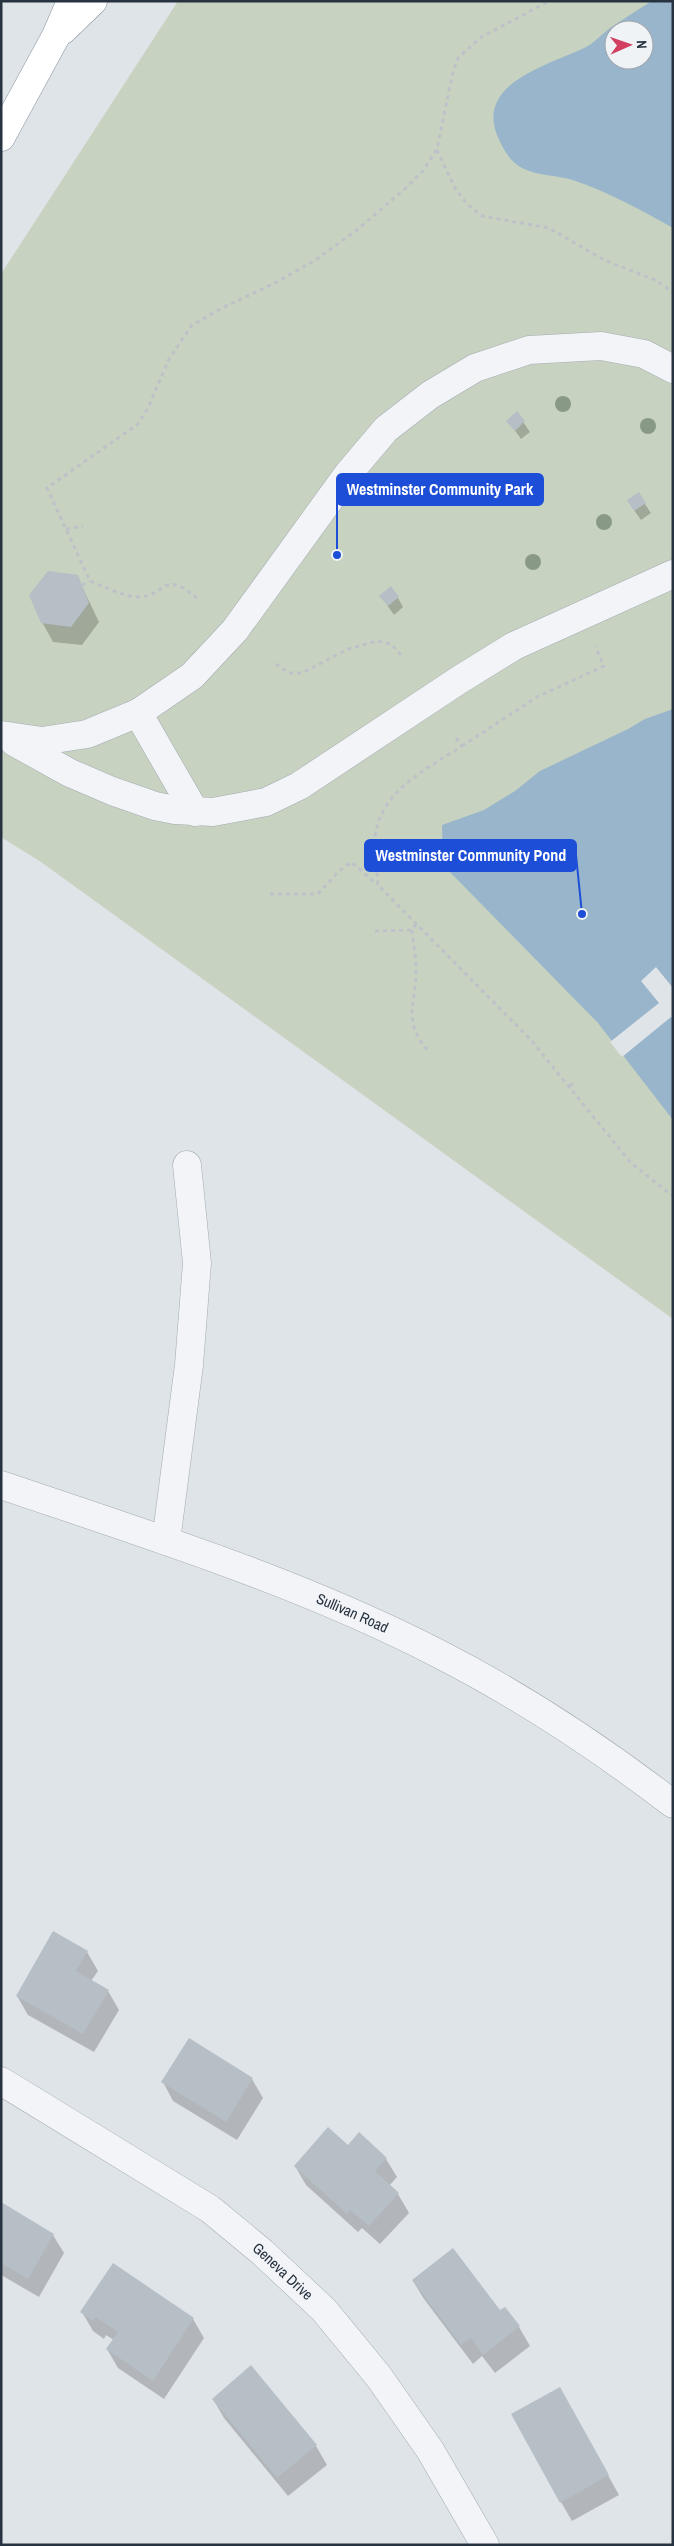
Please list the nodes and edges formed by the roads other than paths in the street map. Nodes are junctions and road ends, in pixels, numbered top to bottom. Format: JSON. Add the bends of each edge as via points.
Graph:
{"nodes":[{"id":1,"x":72,"y":1,"type":"edge"},
{"id":2,"x":94,"y":1,"type":"edge"},
{"id":3,"x":56,"y":36,"type":"junction"},
{"id":4,"x":1,"y":137,"type":"edge"},
{"id":5,"x":673,"y":369,"type":"edge"},
{"id":6,"x":673,"y":574,"type":"edge"},
{"id":7,"x":138,"y":713,"type":"junction"},
{"id":8,"x":1,"y":735,"type":"edge"},
{"id":9,"x":195,"y":812,"type":"junction"},
{"id":10,"x":187,"y":1165,"type":"dead end"},
{"id":11,"x":1,"y":1484,"type":"edge"},
{"id":12,"x":166,"y":1541,"type":"junction"},
{"id":13,"x":673,"y":1804,"type":"edge"},
{"id":14,"x":1,"y":2081,"type":"edge"},
{"id":15,"x":485,"y":2545,"type":"edge"}],
"edges":[{"from":1,"to":3,"type":"highway"},
{"from":2,"to":3,"type":"highway"},
{"from":3,"to":4,"type":"highway"},
{"from":5,"to":7,"type":"street","via":[[626,349],[601,346],[529,350],[475,368],[430,395],[386,429],[367,450],[235,630],[192,676]]},
{"from":6,"to":9,"type":"street","via":[[542,631],[486,662],[299,786],[266,802],[231,810]]},
{"from":7,"to":8,"type":"street","via":[[95,731],[66,738],[42,741]]},
{"from":7,"to":9,"type":"street"},
{"from":8,"to":9,"type":"street","via":[[70,773],[112,791],[155,806]]},
{"from":10,"to":12,"type":"street","via":[[197,1263],[187,1384]]},
{"from":11,"to":12,"type":"street","name":"Sullivan Road"},
{"from":12,"to":13,"type":"street","name":"Sullivan Road","via":[[310,1596],[441,1654],[566,1727]]},
{"from":14,"to":15,"type":"street","name":"Geneva Drive","via":[[210,2209],[324,2310],[379,2377],[430,2450]]}]}
